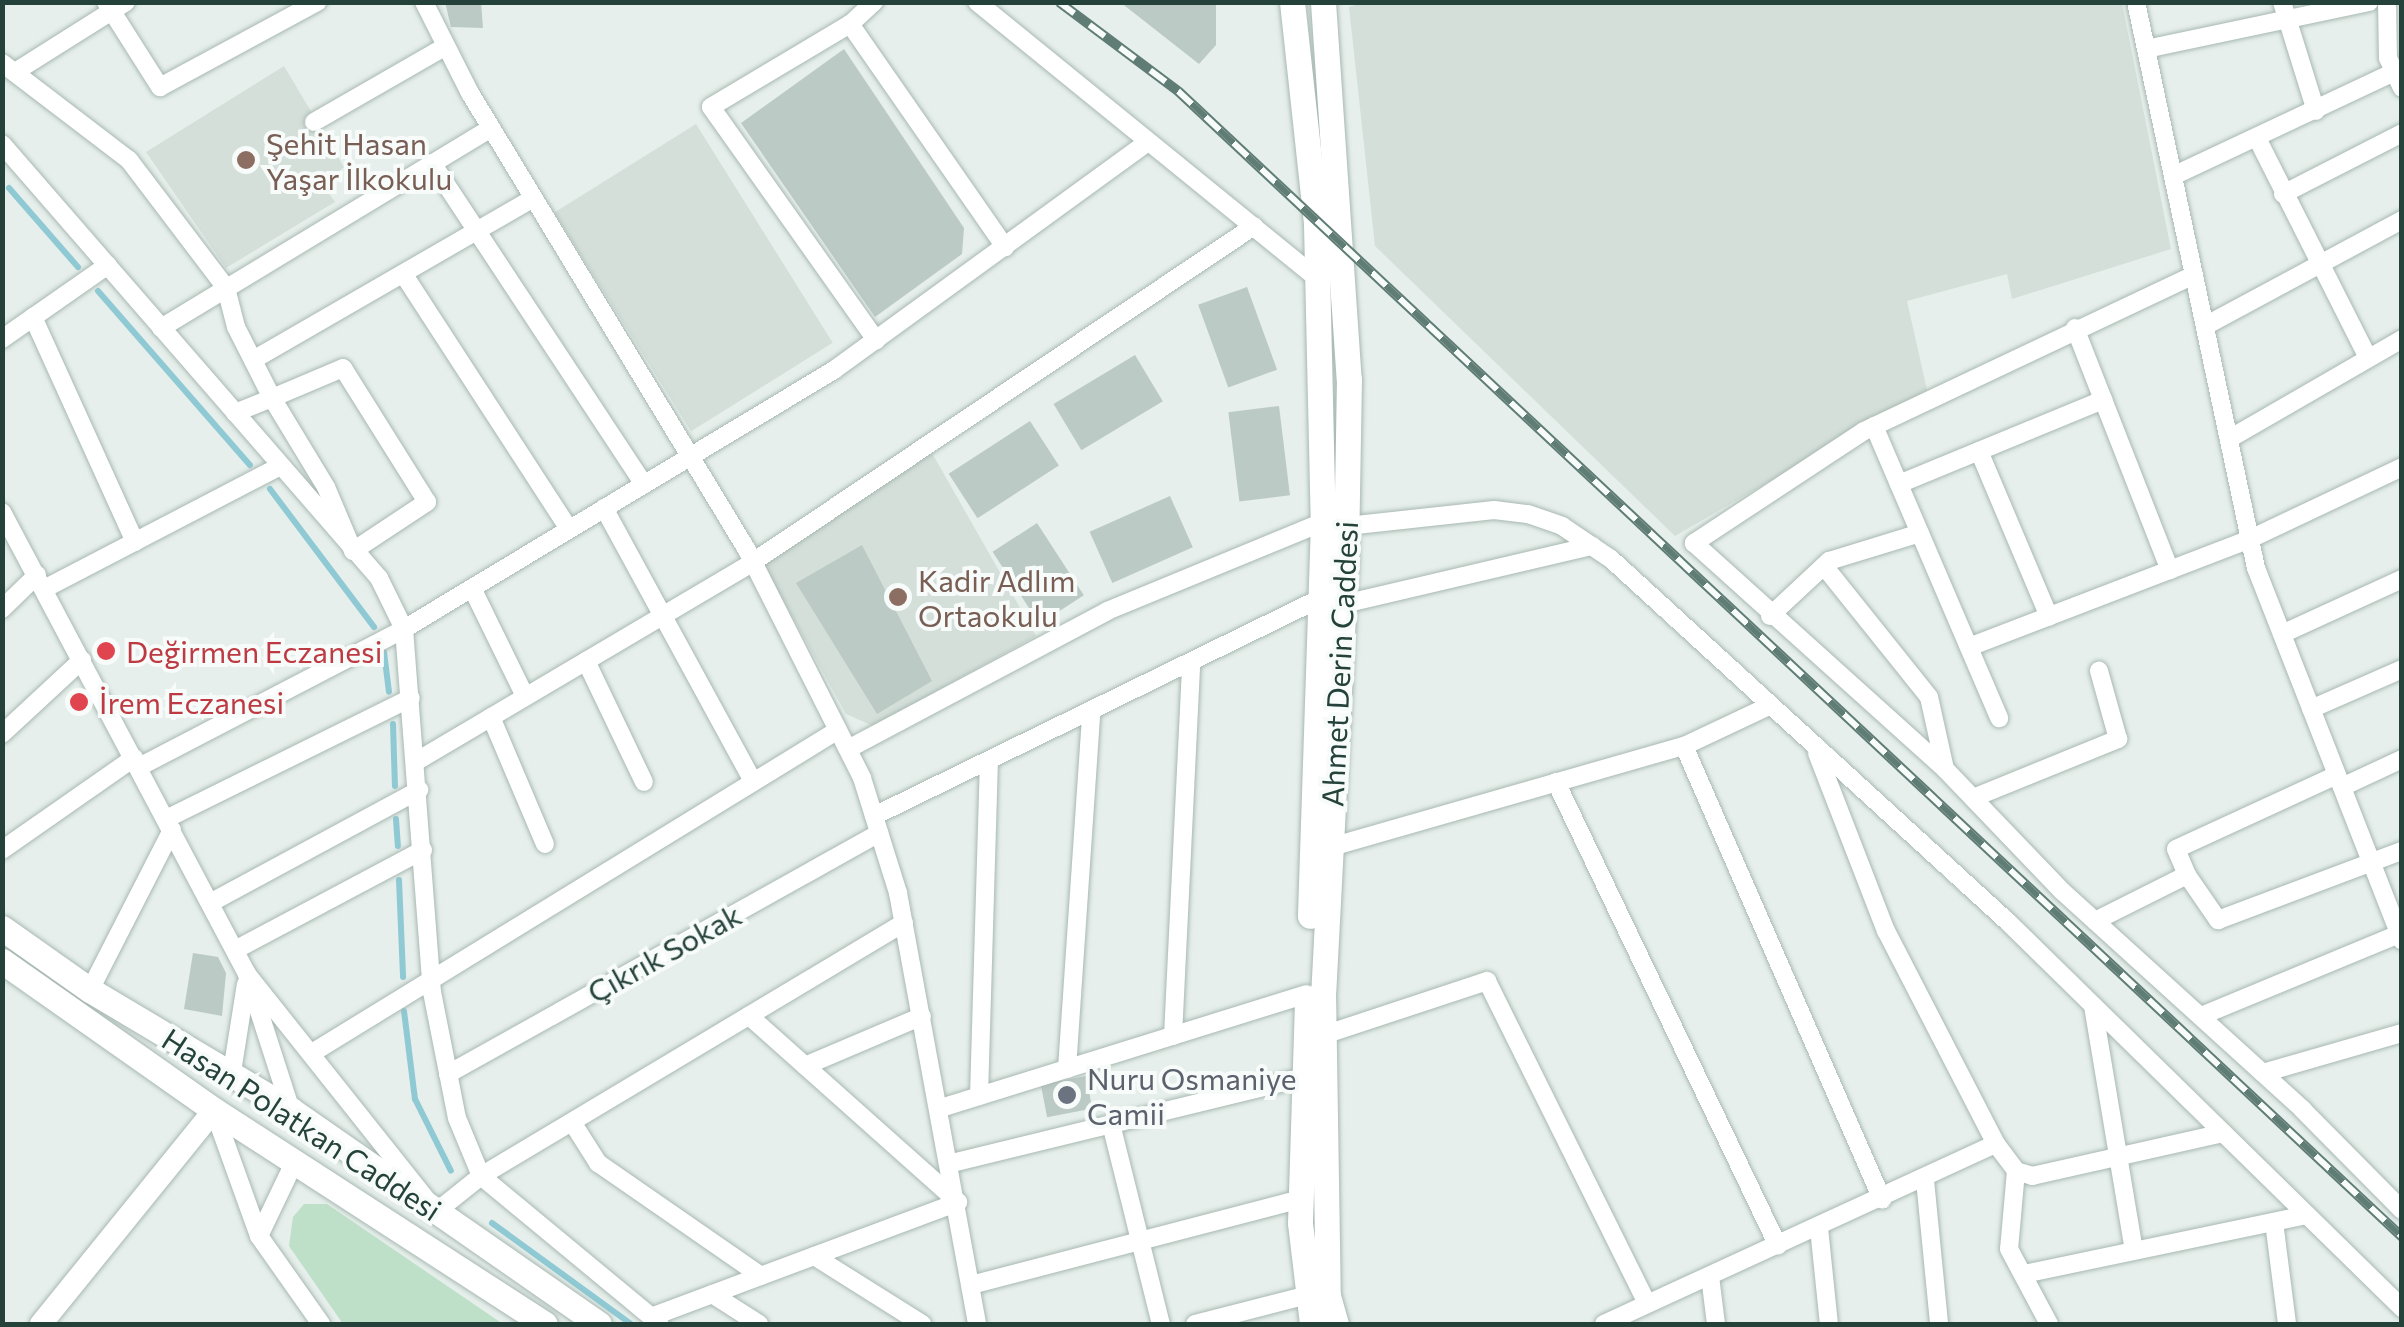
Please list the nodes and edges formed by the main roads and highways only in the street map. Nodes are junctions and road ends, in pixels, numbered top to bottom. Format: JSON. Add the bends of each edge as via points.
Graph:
{"nodes":[{"id":1,"x":1292,"y":2,"type":"edge"},
{"id":2,"x":1323,"y":2,"type":"edge"},
{"id":3,"x":1335,"y":524,"type":"junction"},
{"id":4,"x":1332,"y":601,"type":"junction"},
{"id":5,"x":2,"y":928,"type":"edge"},
{"id":6,"x":2,"y":961,"type":"edge"},
{"id":7,"x":232,"y":1072,"type":"junction"},
{"id":8,"x":214,"y":1110,"type":"junction"},
{"id":9,"x":291,"y":1110,"type":"junction"},
{"id":10,"x":294,"y":1164,"type":"junction"},
{"id":11,"x":545,"y":1324,"type":"edge"},
{"id":12,"x":599,"y":1324,"type":"edge"},
{"id":13,"x":1312,"y":1324,"type":"edge"},
{"id":14,"x":1336,"y":1324,"type":"edge"}],
"edges":[{"from":1,"to":3,"type":"main road","name":"Ahmet Derin Caddesi"},
{"from":2,"to":3,"type":"main road","name":"Ahmet Derin Caddesi","via":[[1348,379]]},
{"from":3,"to":4,"type":"main road","name":"Ahmet Derin Caddesi"},
{"from":4,"to":13,"type":"main road","name":"Ahmet Derin Caddesi","via":[[1301,1199]]},
{"from":4,"to":14,"type":"main road","name":"Ahmet Derin Caddesi","via":[[1324,1035],[1328,1296]]},
{"from":5,"to":7,"type":"main road","name":"Hasan Polatkan Caddesi","via":[[90,990]]},
{"from":6,"to":8,"type":"main road","name":"Hasan Polatkan Caddesi"},
{"from":7,"to":8,"type":"main road"},
{"from":7,"to":9,"type":"main road","name":"Hasan Polatkan Caddesi"},
{"from":8,"to":10,"type":"main road","name":"Hasan Polatkan Caddesi"},
{"from":9,"to":10,"type":"main road"},
{"from":9,"to":12,"type":"main road","name":"Hasan Polatkan Caddesi"},
{"from":10,"to":11,"type":"main road","name":"Hasan Polatkan Caddesi"}]}
